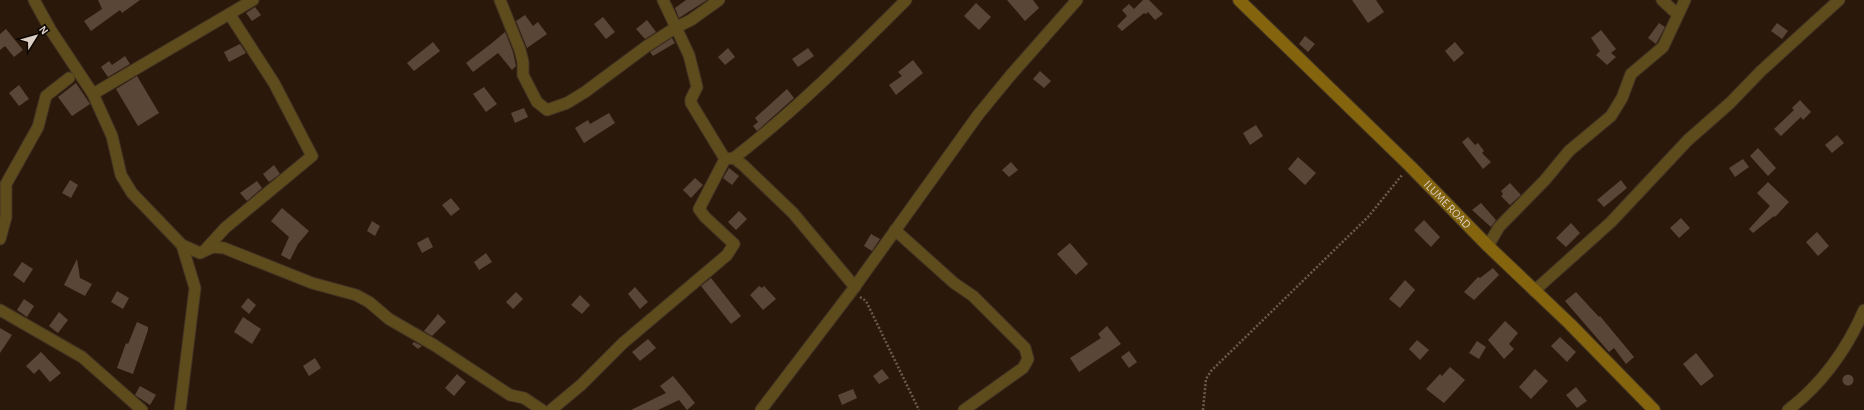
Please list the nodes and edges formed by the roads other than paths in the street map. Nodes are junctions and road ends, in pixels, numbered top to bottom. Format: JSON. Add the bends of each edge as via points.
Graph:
{"nodes":[{"id":1,"x":34,"y":0,"type":"edge"},
{"id":2,"x":253,"y":0,"type":"edge"},
{"id":3,"x":500,"y":0,"type":"edge"},
{"id":4,"x":663,"y":0,"type":"edge"},
{"id":5,"x":719,"y":0,"type":"edge"},
{"id":6,"x":906,"y":0,"type":"edge"},
{"id":7,"x":1077,"y":0,"type":"edge"},
{"id":8,"x":1239,"y":0,"type":"edge"},
{"id":9,"x":1662,"y":0,"type":"edge"},
{"id":10,"x":1685,"y":0,"type":"edge"},
{"id":11,"x":1839,"y":0,"type":"edge"},
{"id":12,"x":1677,"y":14,"type":"junction"},
{"id":13,"x":230,"y":15,"type":"junction"},
{"id":14,"x":675,"y":28,"type":"junction"},
{"id":15,"x":69,"y":78,"type":"dead end"},
{"id":16,"x":93,"y":94,"type":"junction"},
{"id":17,"x":730,"y":158,"type":"junction"},
{"id":18,"x":895,"y":230,"type":"junction"},
{"id":19,"x":0,"y":239,"type":"edge"},
{"id":20,"x":182,"y":245,"type":"junction"},
{"id":21,"x":1488,"y":246,"type":"junction"},
{"id":22,"x":203,"y":252,"type":"junction"},
{"id":23,"x":853,"y":290,"type":"junction"},
{"id":24,"x":1534,"y":291,"type":"junction"},
{"id":25,"x":0,"y":310,"type":"edge"},
{"id":26,"x":1864,"y":310,"type":"edge"},
{"id":27,"x":142,"y":410,"type":"edge"},
{"id":28,"x":180,"y":410,"type":"edge"},
{"id":29,"x":542,"y":410,"type":"edge"},
{"id":30,"x":551,"y":410,"type":"edge"},
{"id":31,"x":761,"y":410,"type":"edge"},
{"id":32,"x":964,"y":410,"type":"edge"},
{"id":33,"x":1654,"y":410,"type":"edge"},
{"id":34,"x":1788,"y":410,"type":"edge"}],
"edges":[{"from":1,"to":16,"type":"street"},
{"from":2,"to":13,"type":"street"},
{"from":3,"to":14,"type":"street","via":[[520,50],[523,74],[537,102],[547,110],[567,103],[585,92]]},
{"from":4,"to":14,"type":"street"},
{"from":5,"to":14,"type":"street","via":[[692,20]]},
{"from":6,"to":17,"type":"street","via":[[817,89],[773,128]]},
{"from":7,"to":18,"type":"street","via":[[978,115]]},
{"from":8,"to":21,"type":"street","name":"ILUME ROAD","via":[[1410,166]]},
{"from":9,"to":12,"type":"street"},
{"from":10,"to":12,"type":"street"},
{"from":11,"to":24,"type":"street","via":[[1688,140],[1611,222]]},
{"from":12,"to":21,"type":"street","via":[[1663,47],[1631,74],[1622,98],[1611,116],[1569,151],[1499,227]]},
{"from":13,"to":16,"type":"street","via":[[170,47]]},
{"from":13,"to":22,"type":"street","via":[[274,83],[312,156],[225,228]]},
{"from":14,"to":17,"type":"street","via":[[689,54],[697,87],[690,99],[691,104]]},
{"from":15,"to":19,"type":"street","via":[[46,96],[38,127],[6,184],[6,217]]},
{"from":16,"to":20,"type":"street","via":[[112,136],[121,175],[132,193]]},
{"from":17,"to":23,"type":"street","via":[[793,213]]},
{"from":17,"to":30,"type":"street","via":[[699,209],[734,244],[726,255],[623,343],[581,385]]},
{"from":18,"to":23,"type":"street"},
{"from":18,"to":32,"type":"street","via":[[954,283],[973,296],[1025,348],[1028,359],[1023,368]]},
{"from":20,"to":22,"type":"street"},
{"from":20,"to":28,"type":"street","via":[[195,288]]},
{"from":21,"to":24,"type":"street","name":"ILUME ROAD"},
{"from":22,"to":29,"type":"street","via":[[213,247],[224,248],[312,283],[356,295],[389,319],[510,394],[524,398]]},
{"from":23,"to":31,"type":"street"},
{"from":24,"to":33,"type":"street","name":"ILUME ROAD"},
{"from":25,"to":27,"type":"street","via":[[82,357]]},
{"from":26,"to":34,"type":"street","via":[[1824,377]]}]}
